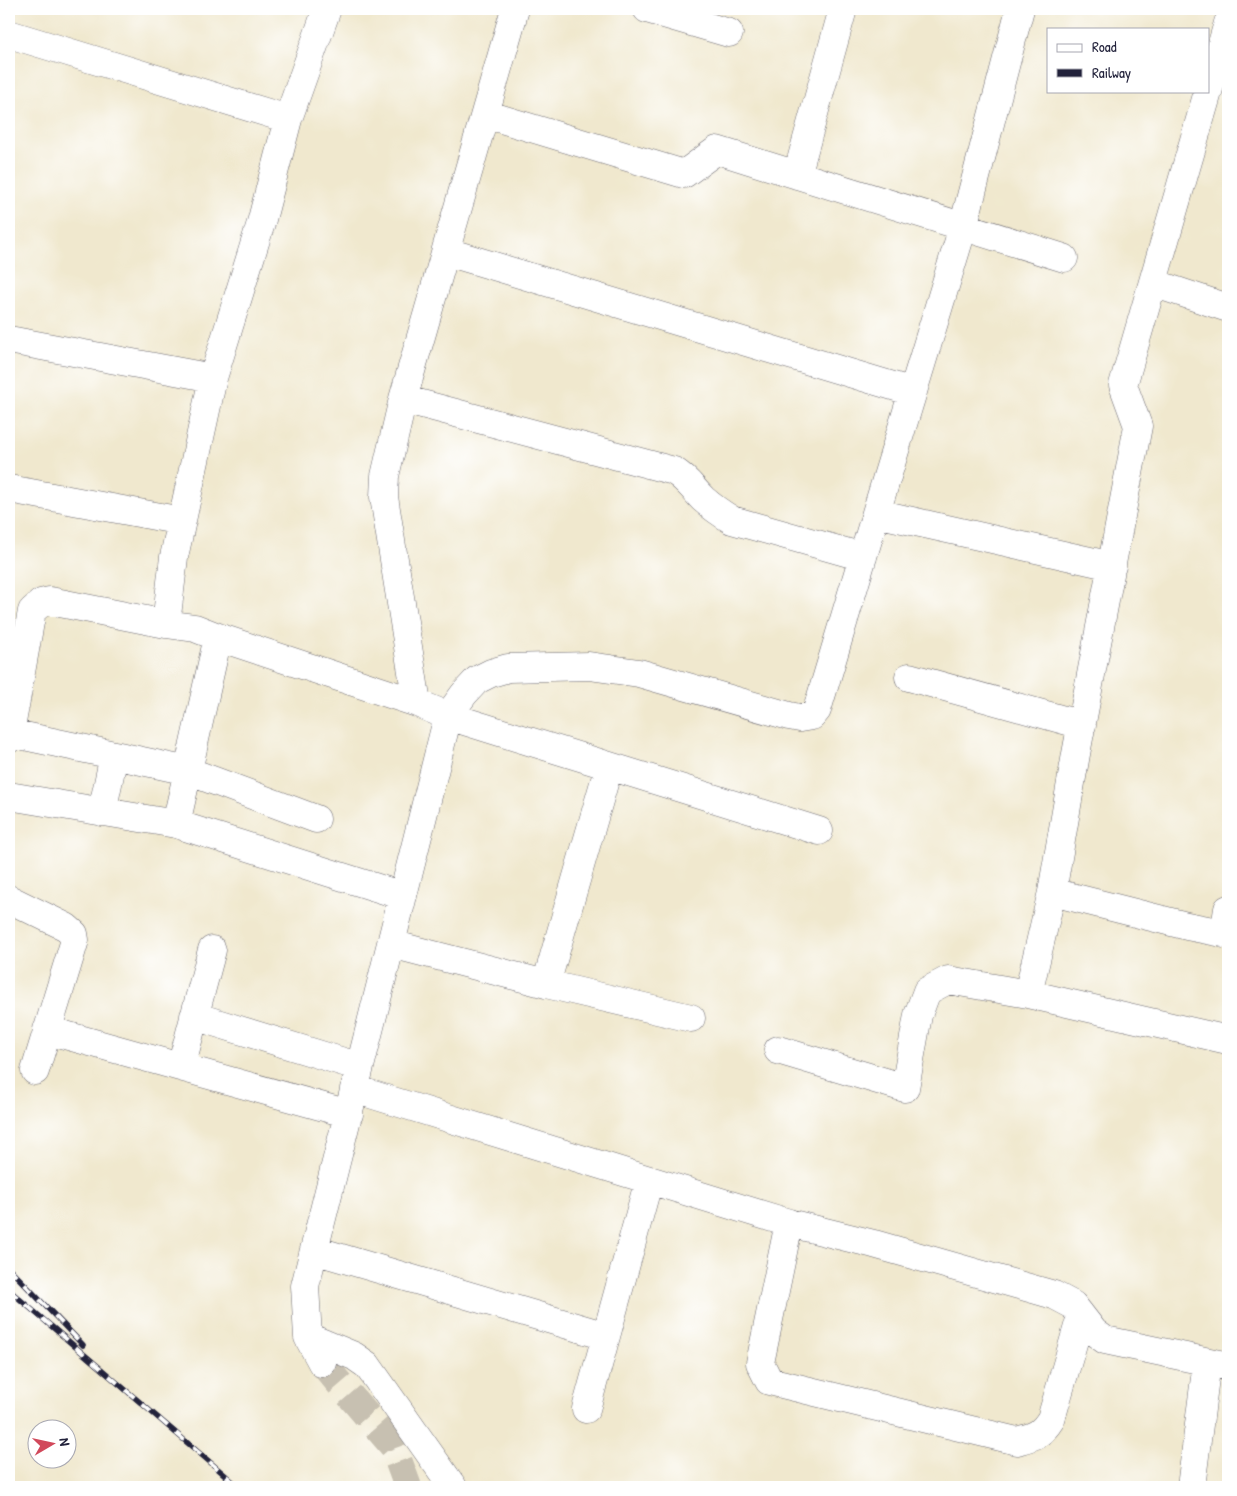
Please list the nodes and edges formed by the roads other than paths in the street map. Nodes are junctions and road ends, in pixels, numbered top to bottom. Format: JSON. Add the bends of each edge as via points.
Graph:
{"nodes":[{"id":1,"x":327,"y":9,"type":"edge"},
{"id":2,"x":515,"y":9,"type":"edge"},
{"id":3,"x":647,"y":9,"type":"edge"},
{"id":4,"x":843,"y":9,"type":"edge"},
{"id":5,"x":1020,"y":9,"type":"edge"},
{"id":6,"x":1228,"y":23,"type":"edge"},
{"id":7,"x":730,"y":33,"type":"dead end"},
{"id":8,"x":9,"y":34,"type":"edge"},
{"id":9,"x":1210,"y":85,"type":"edge"},
{"id":10,"x":1208,"y":92,"type":"edge"},
{"id":11,"x":1228,"y":98,"type":"edge"},
{"id":12,"x":485,"y":114,"type":"junction"},
{"id":13,"x":288,"y":119,"type":"junction"},
{"id":14,"x":798,"y":175,"type":"junction"},
{"id":15,"x":963,"y":227,"type":"junction"},
{"id":16,"x":447,"y":252,"type":"junction"},
{"id":17,"x":1064,"y":258,"type":"dead end"},
{"id":18,"x":1153,"y":283,"type":"junction"},
{"id":19,"x":1228,"y":308,"type":"edge"},
{"id":20,"x":9,"y":340,"type":"edge"},
{"id":21,"x":213,"y":378,"type":"junction"},
{"id":22,"x":913,"y":392,"type":"junction"},
{"id":23,"x":403,"y":399,"type":"junction"},
{"id":24,"x":9,"y":489,"type":"edge"},
{"id":25,"x":876,"y":513,"type":"junction"},
{"id":26,"x":182,"y":521,"type":"junction"},
{"id":27,"x":863,"y":558,"type":"junction"},
{"id":28,"x":1112,"y":566,"type":"junction"},
{"id":29,"x":166,"y":624,"type":"junction"},
{"id":30,"x":218,"y":637,"type":"junction"},
{"id":31,"x":17,"y":645,"type":"edge"},
{"id":32,"x":909,"y":677,"type":"dead end"},
{"id":33,"x":417,"y":703,"type":"junction"},
{"id":34,"x":448,"y":716,"type":"junction"},
{"id":35,"x":1082,"y":725,"type":"junction"},
{"id":36,"x":9,"y":736,"type":"edge"},
{"id":37,"x":114,"y":755,"type":"junction"},
{"id":38,"x":609,"y":766,"type":"junction"},
{"id":39,"x":188,"y":771,"type":"junction"},
{"id":40,"x":9,"y":796,"type":"edge"},
{"id":41,"x":102,"y":812,"type":"junction"},
{"id":42,"x":316,"y":819,"type":"dead end"},
{"id":43,"x":176,"y":824,"type":"junction"},
{"id":44,"x":819,"y":831,"type":"dead end"},
{"id":45,"x":1052,"y":892,"type":"junction"},
{"id":46,"x":402,"y":896,"type":"junction"},
{"id":47,"x":9,"y":899,"type":"edge"},
{"id":48,"x":1227,"y":926,"type":"edge"},
{"id":49,"x":391,"y":944,"type":"junction"},
{"id":50,"x":212,"y":950,"type":"dead end"},
{"id":51,"x":546,"y":984,"type":"junction"},
{"id":52,"x":1028,"y":994,"type":"junction"},
{"id":53,"x":194,"y":1016,"type":"junction"},
{"id":54,"x":691,"y":1018,"type":"dead end"},
{"id":55,"x":48,"y":1030,"type":"junction"},
{"id":56,"x":1228,"y":1040,"type":"edge"},
{"id":57,"x":778,"y":1050,"type":"dead end"},
{"id":58,"x":181,"y":1067,"type":"junction"},
{"id":59,"x":35,"y":1071,"type":"dead end"},
{"id":60,"x":354,"y":1090,"type":"junction"},
{"id":61,"x":649,"y":1180,"type":"junction"},
{"id":62,"x":789,"y":1223,"type":"junction"},
{"id":63,"x":314,"y":1250,"type":"junction"},
{"id":64,"x":1081,"y":1316,"type":"junction"},
{"id":65,"x":606,"y":1336,"type":"junction"},
{"id":66,"x":308,"y":1337,"type":"junction"},
{"id":67,"x":322,"y":1363,"type":"tunnel mouth"},
{"id":68,"x":1218,"y":1364,"type":"edge"},
{"id":69,"x":586,"y":1409,"type":"dead end"},
{"id":70,"x":453,"y":1487,"type":"edge"},
{"id":71,"x":1191,"y":1487,"type":"edge"}],
"edges":[{"from":1,"to":13,"type":"street"},
{"from":2,"to":12,"type":"street"},
{"from":3,"to":7,"type":"street"},
{"from":4,"to":14,"type":"street"},
{"from":5,"to":15,"type":"street"},
{"from":6,"to":9,"type":"street"},
{"from":8,"to":13,"type":"street"},
{"from":10,"to":11,"type":"street"},
{"from":10,"to":18,"type":"street"},
{"from":12,"to":14,"type":"street","via":[[684,174],[716,150]]},
{"from":12,"to":16,"type":"street"},
{"from":13,"to":21,"type":"street","via":[[261,223]]},
{"from":14,"to":15,"type":"street"},
{"from":15,"to":17,"type":"street"},
{"from":15,"to":22,"type":"street"},
{"from":16,"to":22,"type":"street"},
{"from":16,"to":23,"type":"street"},
{"from":18,"to":19,"type":"street"},
{"from":18,"to":28,"type":"street","via":[[1124,385],[1138,426]]},
{"from":20,"to":21,"type":"street"},
{"from":21,"to":26,"type":"street"},
{"from":22,"to":25,"type":"street"},
{"from":23,"to":27,"type":"street","via":[[674,471],[718,512],[732,520]]},
{"from":23,"to":33,"type":"street","via":[[384,497]]},
{"from":24,"to":26,"type":"street"},
{"from":25,"to":27,"type":"street"},
{"from":25,"to":28,"type":"street"},
{"from":26,"to":29,"type":"street"},
{"from":27,"to":34,"type":"street","via":[[817,710],[812,716],[789,716],[639,673],[589,666],[508,668],[491,673],[477,680]]},
{"from":28,"to":35,"type":"street"},
{"from":29,"to":30,"type":"street","via":[[195,628]]},
{"from":29,"to":31,"type":"street","via":[[50,601],[41,603],[32,611]]},
{"from":30,"to":33,"type":"street"},
{"from":30,"to":39,"type":"street"},
{"from":31,"to":36,"type":"street"},
{"from":32,"to":35,"type":"street"},
{"from":33,"to":34,"type":"street"},
{"from":34,"to":38,"type":"street"},
{"from":34,"to":46,"type":"street"},
{"from":35,"to":45,"type":"street"},
{"from":36,"to":37,"type":"street"},
{"from":37,"to":39,"type":"street"},
{"from":37,"to":41,"type":"street"},
{"from":38,"to":44,"type":"street"},
{"from":38,"to":51,"type":"street"},
{"from":39,"to":42,"type":"street"},
{"from":39,"to":43,"type":"street"},
{"from":40,"to":41,"type":"street"},
{"from":41,"to":43,"type":"street"},
{"from":43,"to":46,"type":"street"},
{"from":45,"to":48,"type":"street","via":[[1187,926]]},
{"from":45,"to":52,"type":"street"},
{"from":46,"to":49,"type":"street"},
{"from":47,"to":55,"type":"street","via":[[74,934],[75,940]]},
{"from":49,"to":51,"type":"street"},
{"from":49,"to":60,"type":"street"},
{"from":50,"to":53,"type":"street"},
{"from":51,"to":54,"type":"street"},
{"from":52,"to":56,"type":"street"},
{"from":52,"to":57,"type":"street","via":[[948,980],[927,990],[918,1015],[905,1088]]},
{"from":53,"to":58,"type":"street"},
{"from":53,"to":60,"type":"street"},
{"from":55,"to":58,"type":"street"},
{"from":55,"to":59,"type":"street"},
{"from":58,"to":60,"type":"street"},
{"from":60,"to":61,"type":"street"},
{"from":60,"to":63,"type":"street"},
{"from":61,"to":62,"type":"street"},
{"from":61,"to":65,"type":"street"},
{"from":62,"to":64,"type":"street","via":[[1054,1295],[1073,1305]]},
{"from":62,"to":64,"type":"street","via":[[760,1363],[769,1381],[1017,1441],[1044,1431],[1051,1419]]},
{"from":63,"to":65,"type":"street"},
{"from":63,"to":66,"type":"street","via":[[305,1286]]},
{"from":64,"to":68,"type":"street","via":[[1105,1340]]},
{"from":65,"to":69,"type":"street"},
{"from":66,"to":67,"type":"street"},
{"from":66,"to":70,"type":"street","via":[[354,1356],[367,1366]]},
{"from":68,"to":71,"type":"street"}]}
